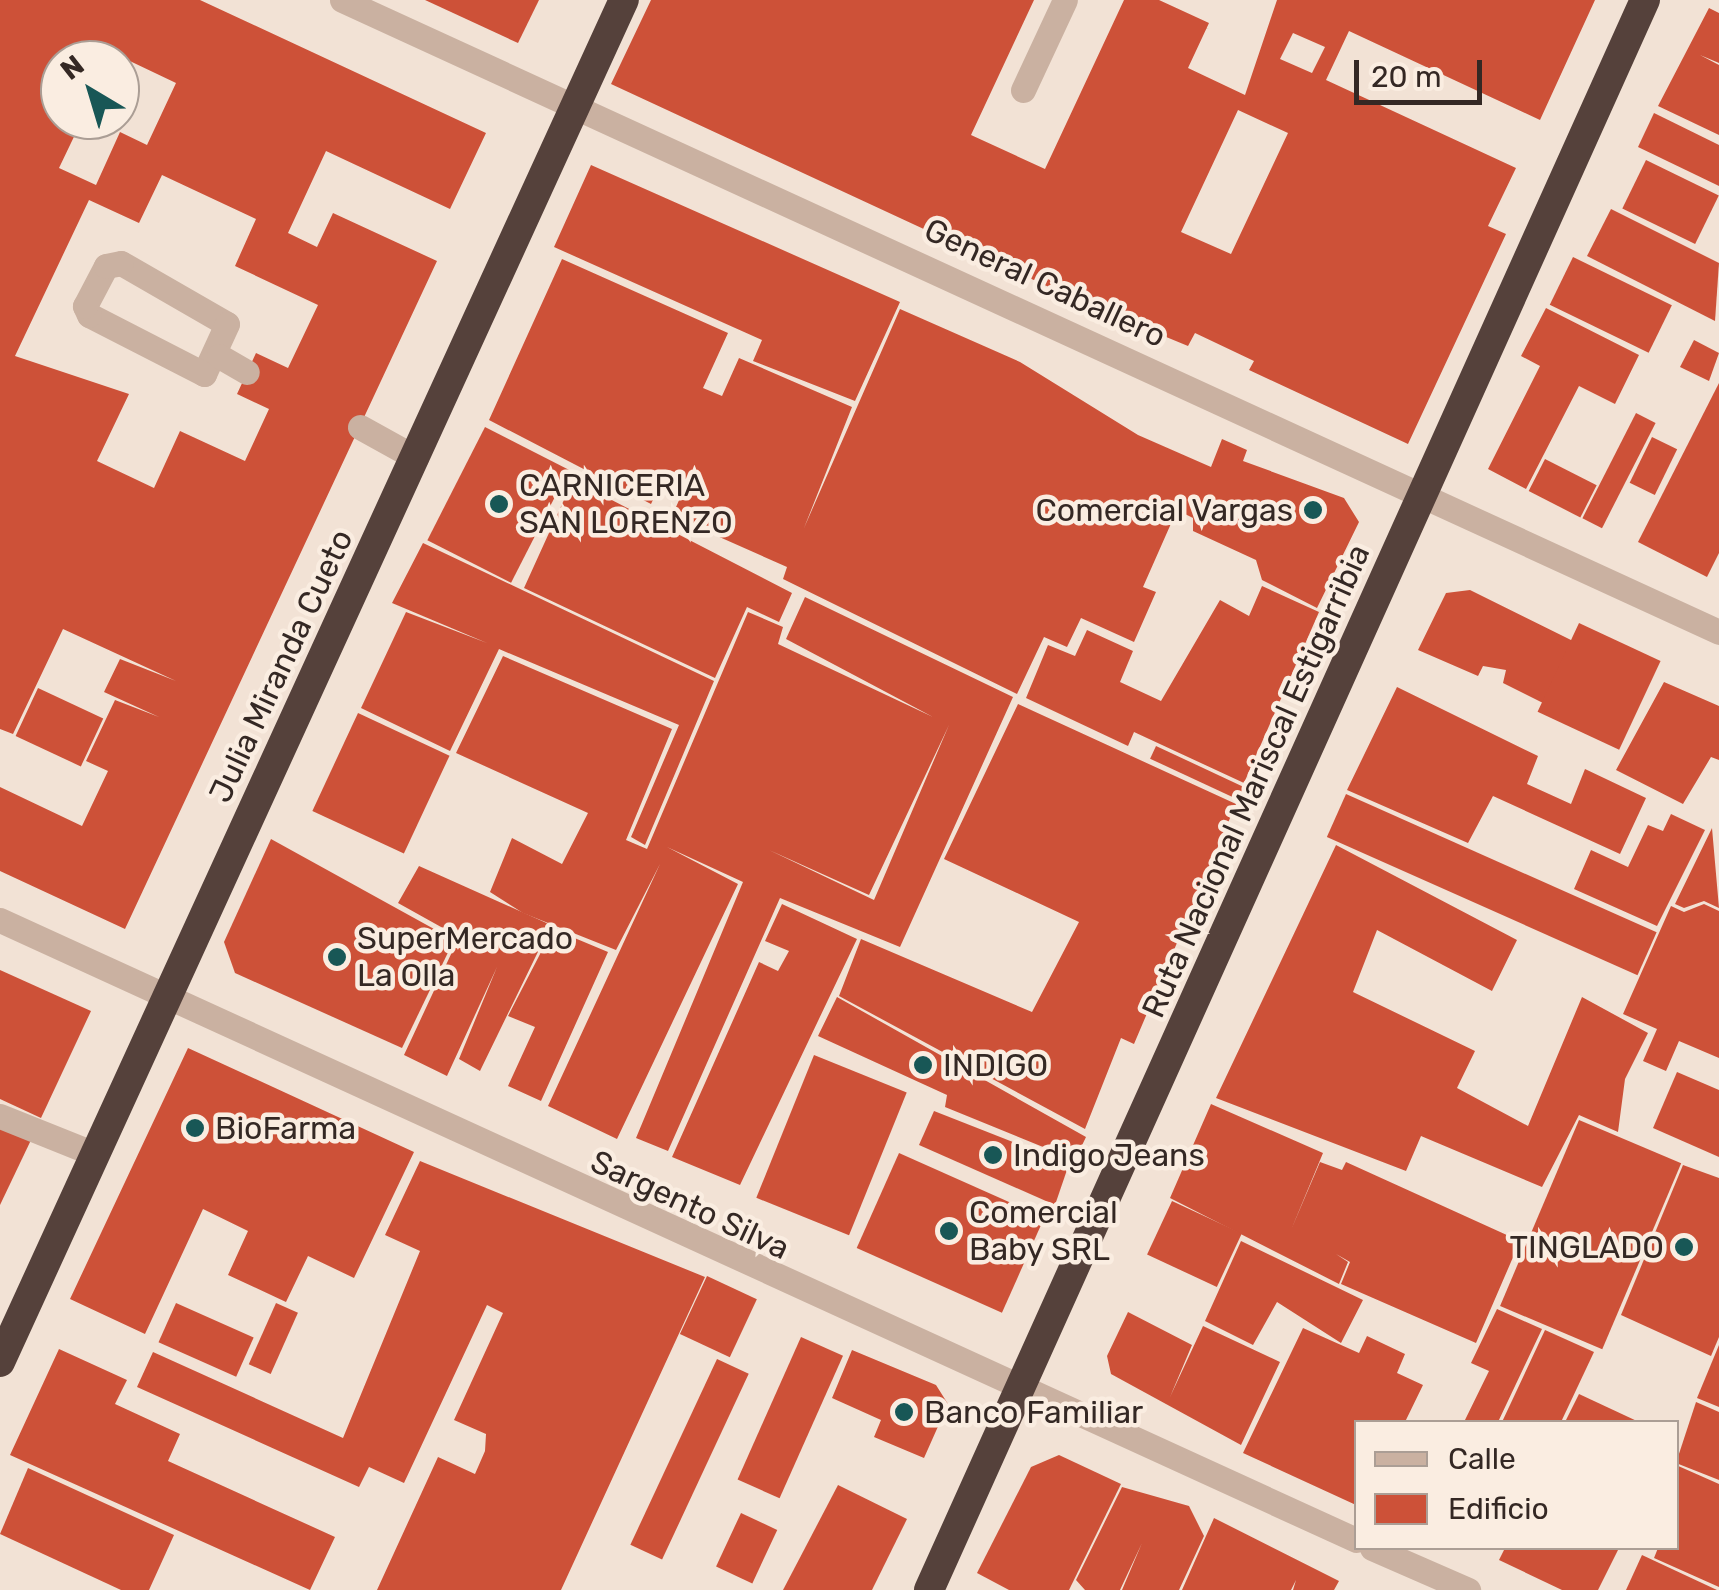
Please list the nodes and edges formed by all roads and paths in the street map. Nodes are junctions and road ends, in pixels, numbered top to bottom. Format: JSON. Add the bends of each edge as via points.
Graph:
{"nodes":[{"id":1,"x":342,"y":0,"type":"edge"},
{"id":2,"x":624,"y":0,"type":"edge"},
{"id":3,"x":1065,"y":0,"type":"edge"},
{"id":4,"x":1645,"y":0,"type":"edge"},
{"id":5,"x":1023,"y":90,"type":"dead end"},
{"id":6,"x":580,"y":106,"type":"junction"},
{"id":7,"x":219,"y":356,"type":"junction"},
{"id":8,"x":247,"y":372,"type":"dead end"},
{"id":9,"x":360,"y":428,"type":"dead end"},
{"id":10,"x":416,"y":458,"type":"junction"},
{"id":11,"x":1425,"y":493,"type":"junction"},
{"id":12,"x":1719,"y":632,"type":"edge"},
{"id":13,"x":0,"y":920,"type":"edge"},
{"id":14,"x":164,"y":999,"type":"junction"},
{"id":15,"x":0,"y":1116,"type":"edge"},
{"id":16,"x":92,"y":1154,"type":"junction"},
{"id":17,"x":0,"y":1362,"type":"edge"},
{"id":18,"x":1018,"y":1390,"type":"junction"},
{"id":19,"x":1354,"y":1539,"type":"edge"},
{"id":20,"x":1377,"y":1550,"type":"edge"},
{"id":21,"x":929,"y":1590,"type":"edge"},
{"id":22,"x":1468,"y":1590,"type":"edge"}],
"edges":[{"from":1,"to":6,"type":"street","name":"General Caballero"},
{"from":2,"to":6,"type":"highway","name":"Julia Miranda Cueto"},
{"from":3,"to":5,"type":"street"},
{"from":4,"to":11,"type":"highway","name":"Ruta Nacional Mariscal Estigarribia"},
{"from":6,"to":10,"type":"highway","name":"Julia Miranda Cueto"},
{"from":6,"to":11,"type":"street","name":"General Caballero"},
{"from":7,"to":7,"type":"street","via":[[191,374],[95,319],[85,306],[106,266],[120,263],[223,320],[229,330]]},
{"from":7,"to":8,"type":"street"},
{"from":9,"to":10,"type":"street"},
{"from":10,"to":14,"type":"highway","name":"Julia Miranda Cueto"},
{"from":11,"to":12,"type":"street","name":"General Caballero"},
{"from":11,"to":18,"type":"highway","name":"Ruta Nacional Mariscal Estigarribia"},
{"from":13,"to":14,"type":"street","name":"Sargento Silva"},
{"from":14,"to":16,"type":"highway","name":"Julia Miranda Cueto"},
{"from":14,"to":18,"type":"street","name":"Sargento Silva"},
{"from":15,"to":16,"type":"street"},
{"from":16,"to":17,"type":"highway","name":"Julia Miranda Cueto"},
{"from":18,"to":19,"type":"street","name":"Sargento Silva"},
{"from":18,"to":21,"type":"highway","name":"Ruta Nacional Mariscal Estigarribia"},
{"from":20,"to":22,"type":"street"}]}
